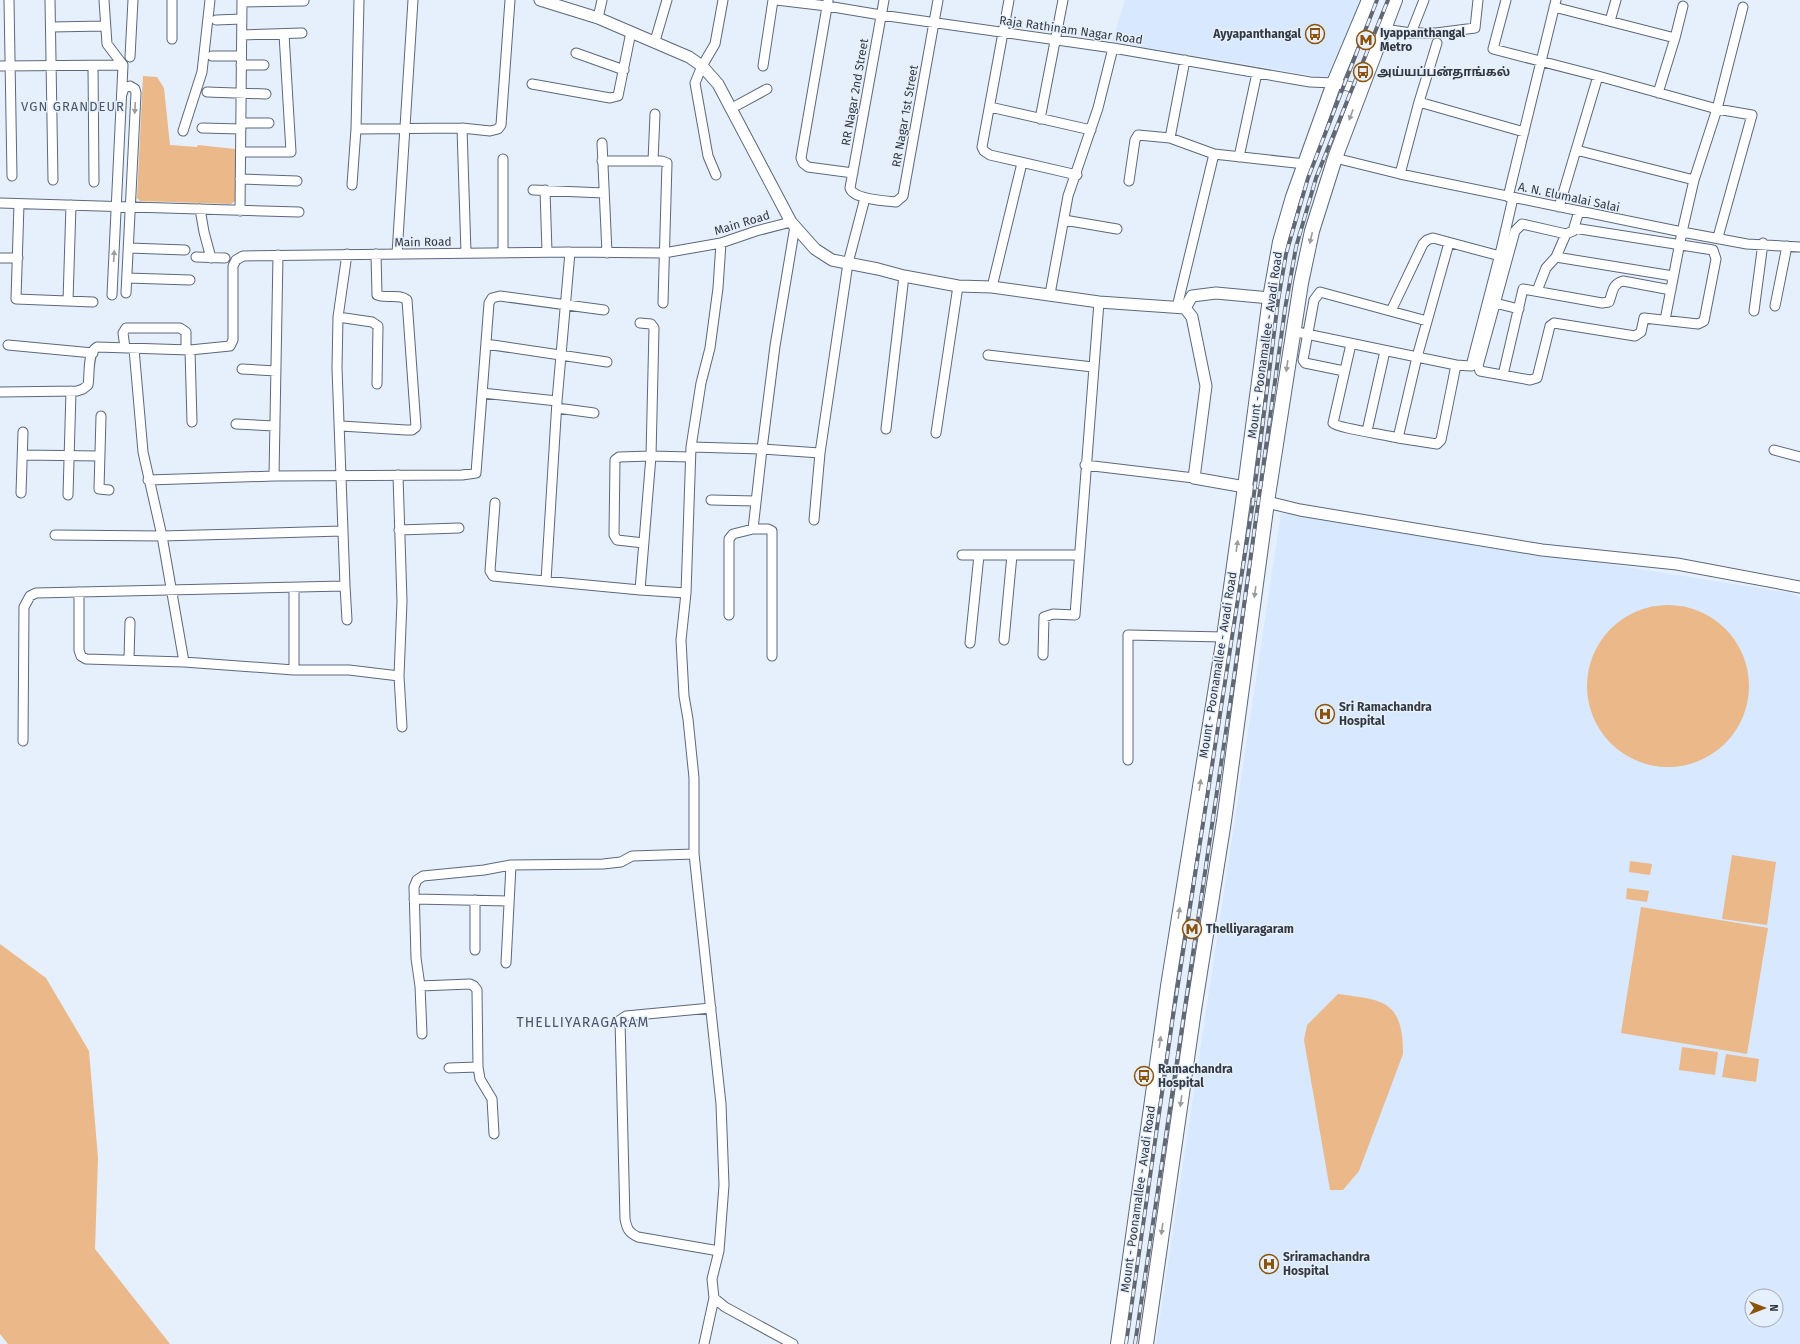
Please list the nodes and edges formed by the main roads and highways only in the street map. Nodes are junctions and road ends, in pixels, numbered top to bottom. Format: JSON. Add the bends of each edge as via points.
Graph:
{"nodes":[{"id":1,"x":1369,"y":0,"type":"edge"},
{"id":2,"x":1395,"y":0,"type":"edge"},
{"id":3,"x":1118,"y":1344,"type":"edge"},
{"id":4,"x":1146,"y":1344,"type":"edge"}],
"edges":[{"from":3,"to":1,"type":"main road","name":"Mount - Poonamallee - Avadi Road","one_way":true,"via":[[1168,986],[1224,637],[1270,298],[1280,242],[1304,164]]},
{"from":2,"to":4,"type":"main road","name":"Mount - Poonamallee - Avadi Road","one_way":true,"via":[[1335,158],[1312,231],[1292,331],[1224,821]]}]}
